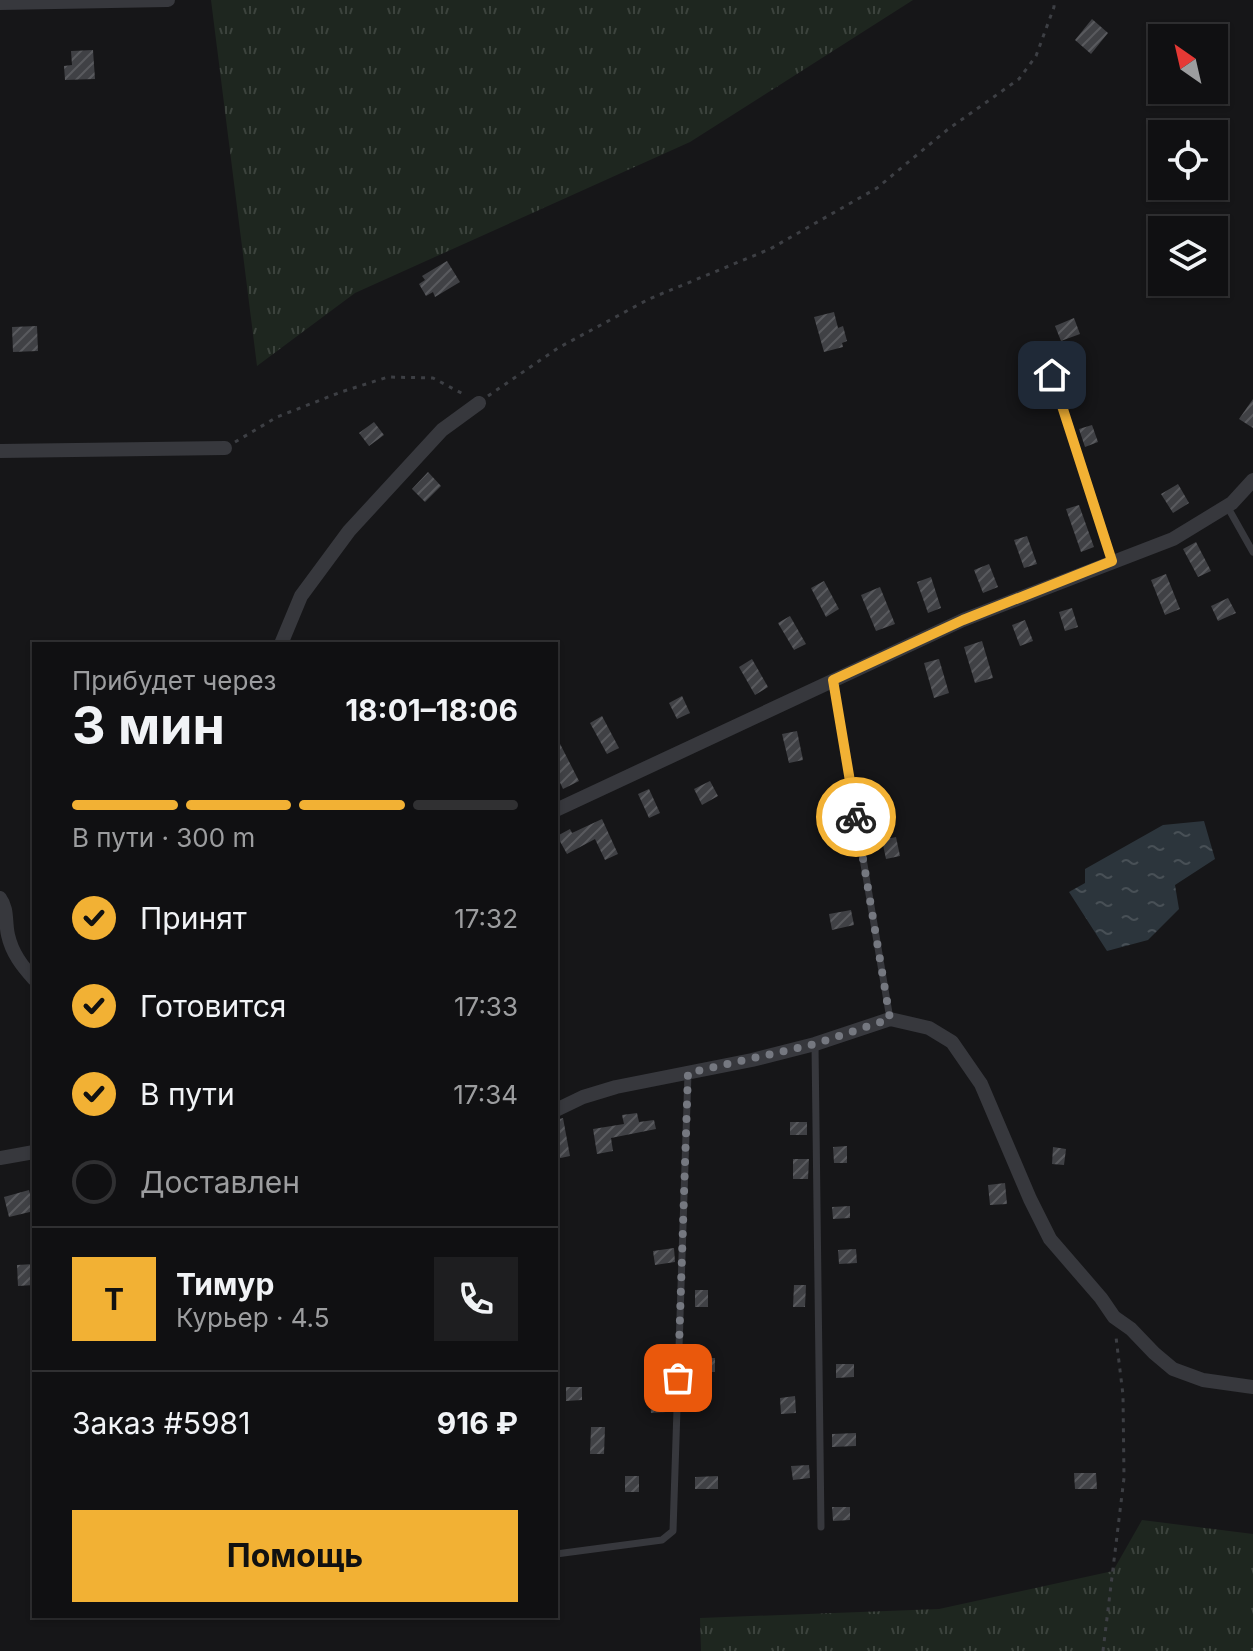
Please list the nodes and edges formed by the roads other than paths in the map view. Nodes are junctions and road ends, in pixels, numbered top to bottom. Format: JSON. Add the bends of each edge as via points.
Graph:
{"nodes":[{"id":1,"x":168,"y":0,"type":"edge"},
{"id":2,"x":0,"y":3,"type":"edge"},
{"id":3,"x":1044,"y":348,"type":"dead end"},
{"id":4,"x":479,"y":403,"type":"road end"},
{"id":5,"x":225,"y":448,"type":"road end"},
{"id":6,"x":0,"y":451,"type":"edge"},
{"id":7,"x":1253,"y":480,"type":"edge"},
{"id":8,"x":1227,"y":506,"type":"junction"},
{"id":9,"x":1253,"y":552,"type":"edge"},
{"id":10,"x":1112,"y":561,"type":"junction"},
{"id":11,"x":282,"y":642,"type":"edge"},
{"id":12,"x":833,"y":680,"type":"junction"},
{"id":13,"x":558,"y":809,"type":"edge"},
{"id":14,"x":0,"y":898,"type":"edge"},
{"id":15,"x":4,"y":936,"type":"edge"},
{"id":16,"x":32,"y":977,"type":"edge"},
{"id":17,"x":890,"y":1019,"type":"junction"},
{"id":18,"x":815,"y":1044,"type":"junction"},
{"id":19,"x":688,"y":1073,"type":"junction"},
{"id":20,"x":558,"y":1109,"type":"edge"},
{"id":21,"x":32,"y":1152,"type":"edge"},
{"id":22,"x":0,"y":1158,"type":"edge"},
{"id":23,"x":1253,"y":1387,"type":"edge"},
{"id":24,"x":821,"y":1527,"type":"dead end"},
{"id":25,"x":558,"y":1554,"type":"edge"}],
"edges":[{"from":1,"to":2,"type":"street"},
{"from":3,"to":10,"type":"lane"},
{"from":4,"to":11,"type":"street","via":[[442,430],[349,531],[301,596]]},
{"from":5,"to":6,"type":"street"},
{"from":7,"to":8,"type":"street"},
{"from":8,"to":9,"type":"lane"},
{"from":8,"to":10,"type":"street","via":[[1173,539]]},
{"from":10,"to":12,"type":"street","via":[[963,620]]},
{"from":12,"to":13,"type":"street"},
{"from":12,"to":17,"type":"lane"},
{"from":14,"to":15,"type":"street"},
{"from":15,"to":16,"type":"street"},
{"from":17,"to":18,"type":"street"},
{"from":17,"to":23,"type":"street","via":[[929,1028],[952,1042],[981,1084],[1050,1239],[1114,1317],[1173,1369],[1203,1380]]},
{"from":18,"to":19,"type":"street"},
{"from":18,"to":24,"type":"lane"},
{"from":19,"to":20,"type":"street","via":[[616,1087]]},
{"from":19,"to":25,"type":"lane","via":[[673,1531],[662,1540]]},
{"from":21,"to":22,"type":"street"}]}
